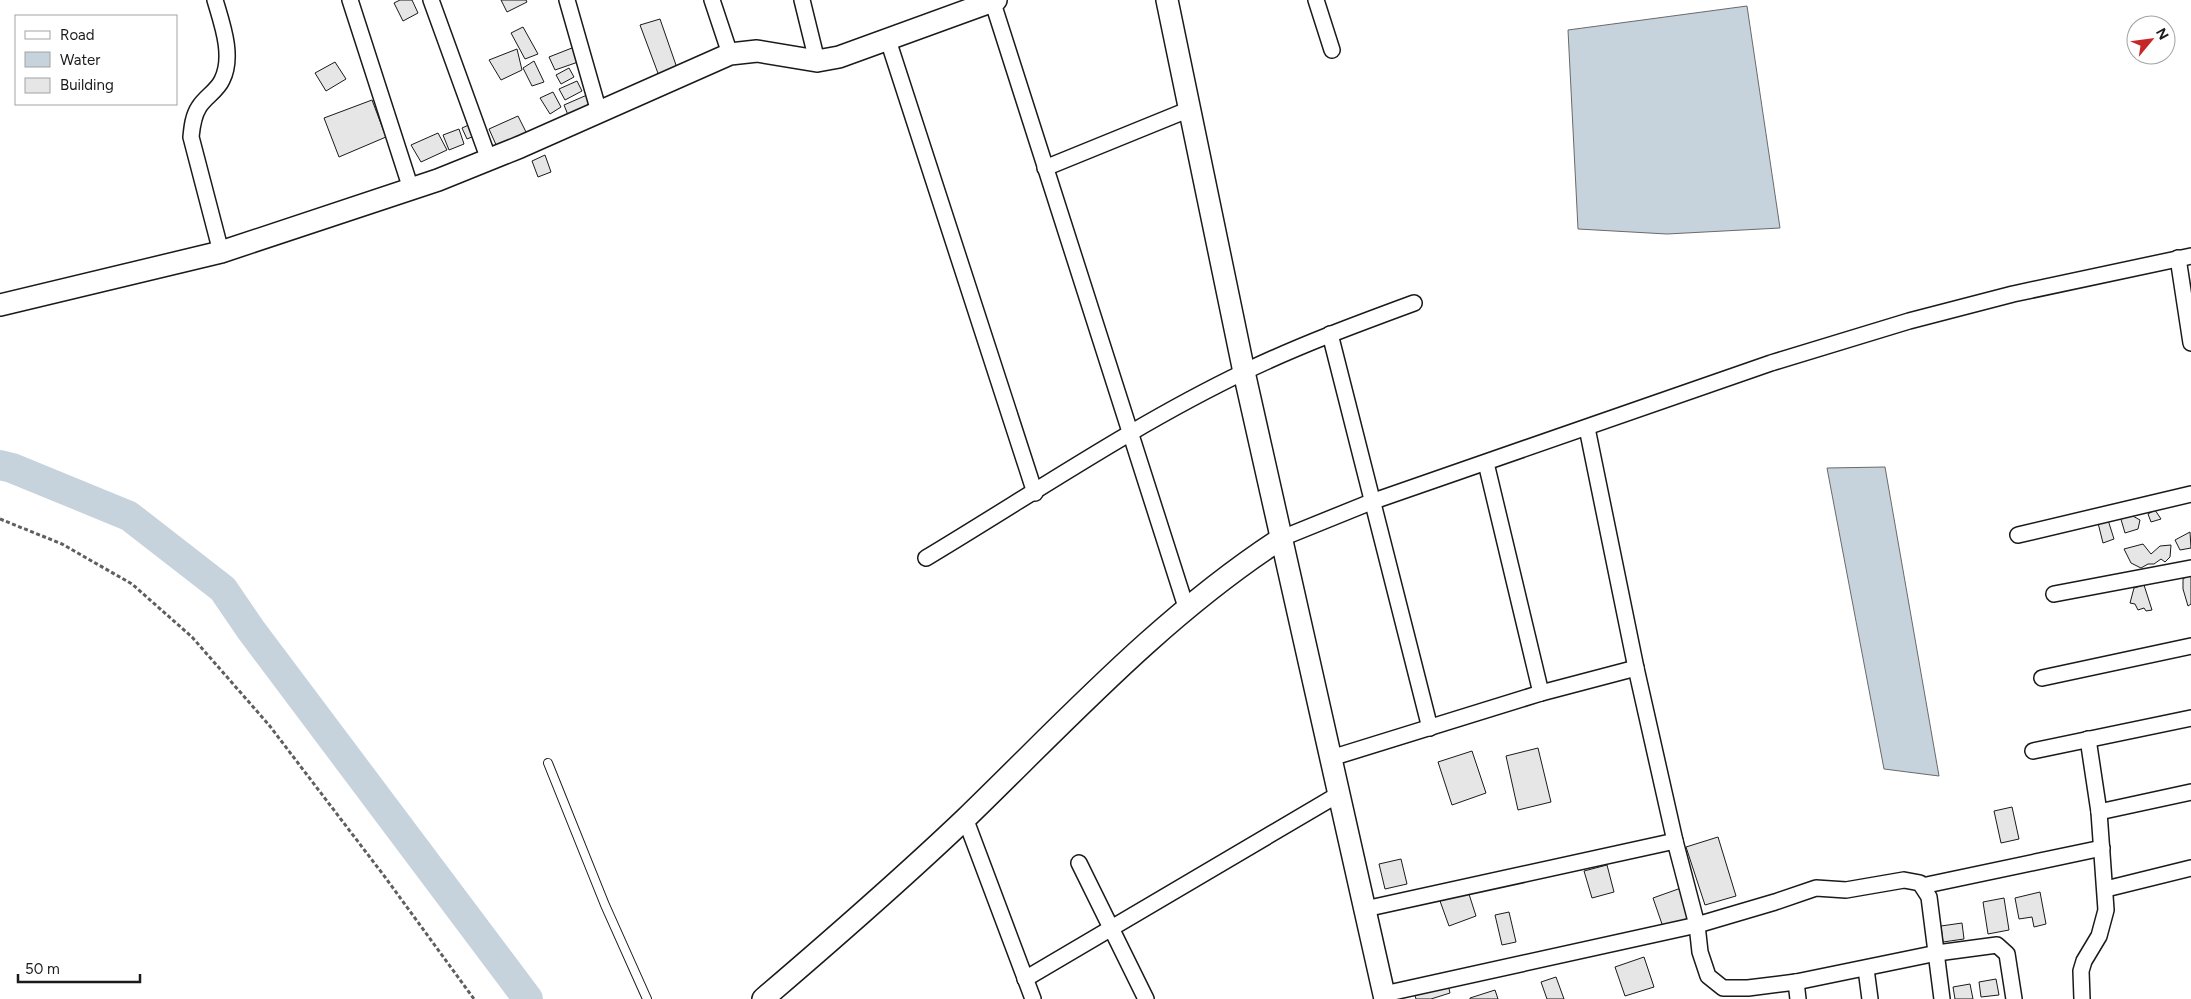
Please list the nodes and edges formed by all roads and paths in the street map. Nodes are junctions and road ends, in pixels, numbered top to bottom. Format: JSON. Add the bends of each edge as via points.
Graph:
{"nodes":[{"id":1,"x":215,"y":0,"type":"edge"},
{"id":2,"x":350,"y":0,"type":"edge"},
{"id":3,"x":432,"y":0,"type":"edge"},
{"id":4,"x":567,"y":0,"type":"edge"},
{"id":5,"x":712,"y":0,"type":"edge"},
{"id":6,"x":802,"y":0,"type":"edge"},
{"id":7,"x":994,"y":0,"type":"edge"},
{"id":8,"x":1167,"y":0,"type":"edge"},
{"id":9,"x":1316,"y":0,"type":"edge"},
{"id":10,"x":888,"y":40,"type":"junction"},
{"id":11,"x":1332,"y":50,"type":"dead end"},
{"id":12,"x":730,"y":54,"type":"junction"},
{"id":13,"x":817,"y":62,"type":"junction"},
{"id":14,"x":1190,"y":109,"type":"junction"},
{"id":15,"x":599,"y":112,"type":"junction"},
{"id":16,"x":489,"y":160,"type":"junction"},
{"id":17,"x":1046,"y":168,"type":"junction"},
{"id":18,"x":411,"y":189,"type":"junction"},
{"id":19,"x":221,"y":252,"type":"junction"},
{"id":20,"x":2185,"y":257,"type":"edge"},
{"id":21,"x":1414,"y":304,"type":"dead end"},
{"id":22,"x":0,"y":305,"type":"edge"},
{"id":23,"x":1330,"y":334,"type":"junction"},
{"id":24,"x":2191,"y":343,"type":"edge"},
{"id":25,"x":1244,"y":372,"type":"junction"},
{"id":26,"x":1587,"y":428,"type":"junction"},
{"id":27,"x":1130,"y":434,"type":"junction"},
{"id":28,"x":1486,"y":463,"type":"junction"},
{"id":29,"x":1034,"y":493,"type":"junction"},
{"id":30,"x":2191,"y":494,"type":"edge"},
{"id":31,"x":1371,"y":502,"type":"junction"},
{"id":32,"x":0,"y":519,"type":"edge"},
{"id":33,"x":2018,"y":535,"type":"dead end"},
{"id":34,"x":1282,"y":538,"type":"junction"},
{"id":35,"x":926,"y":558,"type":"dead end"},
{"id":36,"x":2191,"y":568,"type":"edge"},
{"id":37,"x":2054,"y":594,"type":"dead end"},
{"id":38,"x":1186,"y":607,"type":"junction"},
{"id":39,"x":2191,"y":646,"type":"edge"},
{"id":40,"x":1636,"y":668,"type":"junction"},
{"id":41,"x":2042,"y":678,"type":"dead end"},
{"id":42,"x":1541,"y":694,"type":"junction"},
{"id":43,"x":2191,"y":718,"type":"edge"},
{"id":44,"x":1430,"y":728,"type":"junction"},
{"id":45,"x":2088,"y":739,"type":"junction"},
{"id":46,"x":2033,"y":750,"type":"dead end"},
{"id":47,"x":1332,"y":758,"type":"junction"},
{"id":48,"x":548,"y":763,"type":"dead end"},
{"id":49,"x":2191,"y":792,"type":"edge"},
{"id":50,"x":1339,"y":794,"type":"junction"},
{"id":51,"x":2099,"y":812,"type":"junction"},
{"id":52,"x":965,"y":818,"type":"junction"},
{"id":53,"x":1675,"y":841,"type":"junction"},
{"id":54,"x":2102,"y":848,"type":"junction"},
{"id":55,"x":1079,"y":863,"type":"dead end"},
{"id":56,"x":2191,"y":868,"type":"edge"},
{"id":57,"x":1922,"y":886,"type":"junction"},
{"id":58,"x":2106,"y":889,"type":"junction"},
{"id":59,"x":1365,"y":909,"type":"junction"},
{"id":60,"x":1697,"y":924,"type":"junction"},
{"id":61,"x":1112,"y":929,"type":"junction"},
{"id":62,"x":1937,"y":953,"type":"junction"},
{"id":63,"x":1866,"y":969,"type":"junction"},
{"id":64,"x":1025,"y":979,"type":"junction"},
{"id":65,"x":1796,"y":982,"type":"junction"},
{"id":66,"x":1384,"y":997,"type":"edge"},
{"id":67,"x":474,"y":999,"type":"edge"},
{"id":68,"x":647,"y":999,"type":"edge"},
{"id":69,"x":763,"y":999,"type":"edge"},
{"id":70,"x":1033,"y":999,"type":"edge"},
{"id":71,"x":1146,"y":999,"type":"edge"},
{"id":72,"x":1798,"y":999,"type":"edge"},
{"id":73,"x":1870,"y":999,"type":"edge"},
{"id":74,"x":1942,"y":999,"type":"edge"},
{"id":75,"x":2014,"y":999,"type":"edge"},
{"id":76,"x":2082,"y":999,"type":"edge"}],
"edges":[{"from":1,"to":19,"type":"street","via":[[226,47],[226,67],[222,81],[199,107],[192,121],[191,137]]},
{"from":2,"to":18,"type":"street"},
{"from":3,"to":16,"type":"street"},
{"from":4,"to":15,"type":"street"},
{"from":5,"to":12,"type":"street"},
{"from":6,"to":13,"type":"street"},
{"from":7,"to":10,"type":"street"},
{"from":7,"to":17,"type":"street"},
{"from":8,"to":14,"type":"street"},
{"from":9,"to":11,"type":"street"},
{"from":10,"to":13,"type":"street"},
{"from":10,"to":29,"type":"street"},
{"from":12,"to":13,"type":"street","via":[[756,51]]},
{"from":12,"to":15,"type":"street"},
{"from":14,"to":17,"type":"street"},
{"from":14,"to":25,"type":"street"},
{"from":15,"to":16,"type":"street"},
{"from":16,"to":18,"type":"street"},
{"from":17,"to":27,"type":"street"},
{"from":18,"to":19,"type":"street"},
{"from":19,"to":22,"type":"street"},
{"from":20,"to":24,"type":"street"},
{"from":20,"to":26,"type":"street","via":[[2013,294],[1909,321],[1771,363]]},
{"from":21,"to":23,"type":"street"},
{"from":23,"to":25,"type":"street"},
{"from":23,"to":31,"type":"street"},
{"from":25,"to":27,"type":"street"},
{"from":25,"to":34,"type":"street"},
{"from":26,"to":28,"type":"street"},
{"from":26,"to":40,"type":"street"},
{"from":27,"to":29,"type":"street"},
{"from":27,"to":38,"type":"street"},
{"from":28,"to":31,"type":"street"},
{"from":28,"to":42,"type":"street"},
{"from":29,"to":35,"type":"street"},
{"from":30,"to":33,"type":"street"},
{"from":31,"to":34,"type":"street"},
{"from":31,"to":44,"type":"street"},
{"from":32,"to":67,"type":"path","via":[[62,544],[132,584],[192,637],[269,725]]},
{"from":34,"to":38,"type":"street"},
{"from":34,"to":47,"type":"street"},
{"from":36,"to":37,"type":"street"},
{"from":38,"to":52,"type":"street"},
{"from":39,"to":41,"type":"street"},
{"from":40,"to":42,"type":"street"},
{"from":40,"to":53,"type":"street"},
{"from":42,"to":44,"type":"street"},
{"from":43,"to":45,"type":"street"},
{"from":44,"to":47,"type":"street"},
{"from":45,"to":46,"type":"street"},
{"from":45,"to":51,"type":"street"},
{"from":47,"to":50,"type":"street"},
{"from":48,"to":68,"type":"lane"},
{"from":49,"to":51,"type":"street"},
{"from":50,"to":59,"type":"street"},
{"from":50,"to":61,"type":"street"},
{"from":51,"to":54,"type":"street"},
{"from":52,"to":64,"type":"street"},
{"from":52,"to":69,"type":"street"},
{"from":53,"to":59,"type":"street"},
{"from":53,"to":60,"type":"street"},
{"from":54,"to":57,"type":"street"},
{"from":54,"to":58,"type":"street"},
{"from":55,"to":61,"type":"street"},
{"from":56,"to":58,"type":"street"},
{"from":57,"to":60,"type":"street","via":[[1912,880],[1904,880],[1846,890],[1816,888]]},
{"from":57,"to":62,"type":"street","via":[[1929,897]]},
{"from":58,"to":76,"type":"street","via":[[2104,922],[2081,971]]},
{"from":59,"to":66,"type":"street"},
{"from":60,"to":65,"type":"street","via":[[1704,966],[1714,983],[1736,989]]},
{"from":60,"to":66,"type":"street"},
{"from":61,"to":64,"type":"street"},
{"from":61,"to":71,"type":"street"},
{"from":62,"to":63,"type":"street"},
{"from":62,"to":74,"type":"street"},
{"from":62,"to":75,"type":"street","via":[[1988,945],[2003,948],[2009,960]]},
{"from":63,"to":65,"type":"street"},
{"from":63,"to":73,"type":"street"},
{"from":64,"to":70,"type":"street"},
{"from":65,"to":72,"type":"street"}]}
